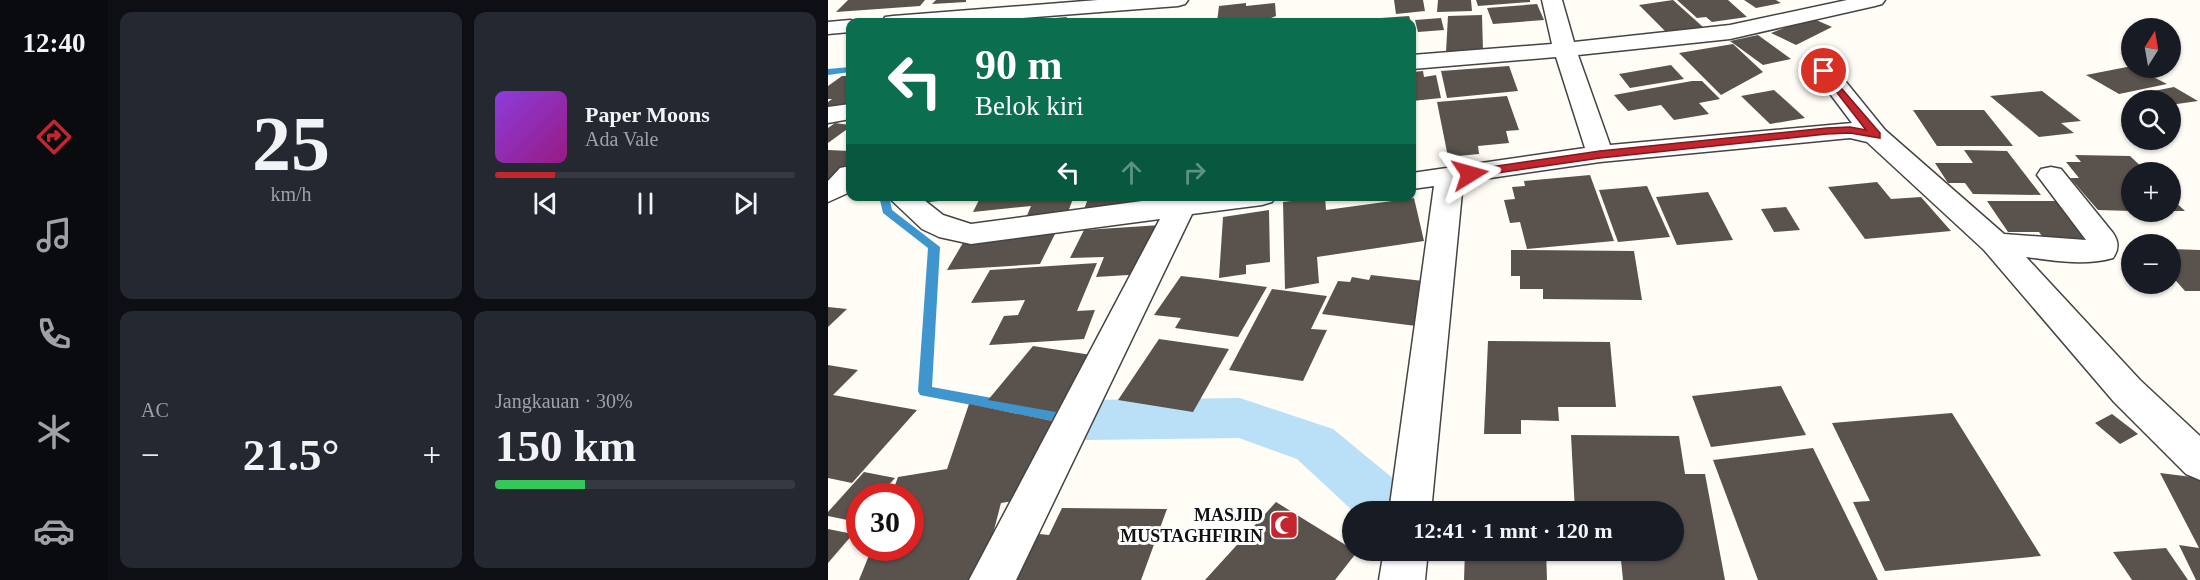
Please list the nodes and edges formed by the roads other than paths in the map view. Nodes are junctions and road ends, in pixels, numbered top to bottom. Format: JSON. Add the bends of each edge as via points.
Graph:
{"nodes":[{"id":1,"x":1178,"y":0,"type":"edge"},
{"id":2,"x":1552,"y":0,"type":"edge"},
{"id":3,"x":1875,"y":0,"type":"edge"},
{"id":4,"x":945,"y":18,"type":"edge"},
{"id":5,"x":846,"y":26,"type":"edge"},
{"id":6,"x":828,"y":28,"type":"edge"},
{"id":7,"x":1565,"y":50,"type":"junction"},
{"id":8,"x":1416,"y":62,"type":"edge"},
{"id":9,"x":1824,"y":71,"type":"dead end"},
{"id":10,"x":846,"y":113,"type":"edge"},
{"id":11,"x":828,"y":115,"type":"edge"},
{"id":12,"x":1876,"y":136,"type":"junction"},
{"id":13,"x":1600,"y":154,"type":"junction"},
{"id":14,"x":2050,"y":175,"type":"dead end"},
{"id":15,"x":1449,"y":177,"type":"junction"},
{"id":16,"x":846,"y":180,"type":"edge"},
{"id":17,"x":1416,"y":181,"type":"edge"},
{"id":18,"x":828,"y":193,"type":"edge"},
{"id":19,"x":907,"y":201,"type":"edge"},
{"id":20,"x":1218,"y":201,"type":"edge"},
{"id":21,"x":1182,"y":205,"type":"junction"},
{"id":22,"x":1995,"y":243,"type":"junction"},
{"id":23,"x":2200,"y":462,"type":"edge"},
{"id":24,"x":1411,"y":501,"type":"edge"},
{"id":25,"x":1405,"y":561,"type":"edge"},
{"id":26,"x":992,"y":580,"type":"edge"},
{"id":27,"x":1402,"y":580,"type":"edge"}],
"edges":[{"from":1,"to":4,"type":"street"},
{"from":2,"to":7,"type":"street"},
{"from":3,"to":7,"type":"street","via":[[1730,32]]},
{"from":5,"to":6,"type":"street"},
{"from":7,"to":8,"type":"street"},
{"from":7,"to":13,"type":"street"},
{"from":9,"to":12,"type":"street"},
{"from":10,"to":11,"type":"street"},
{"from":12,"to":13,"type":"street","via":[[1850,130],[1827,131]]},
{"from":12,"to":22,"type":"street"},
{"from":13,"to":15,"type":"street"},
{"from":14,"to":22,"type":"street","via":[[2102,240],[2102,251],[2061,251]]},
{"from":15,"to":17,"type":"street"},
{"from":15,"to":24,"type":"street"},
{"from":16,"to":18,"type":"street"},
{"from":19,"to":21,"type":"street","via":[[949,232],[971,234]]},
{"from":20,"to":21,"type":"street"},
{"from":21,"to":26,"type":"street"},
{"from":22,"to":23,"type":"street","via":[[2127,391]]},
{"from":25,"to":27,"type":"street"}]}
